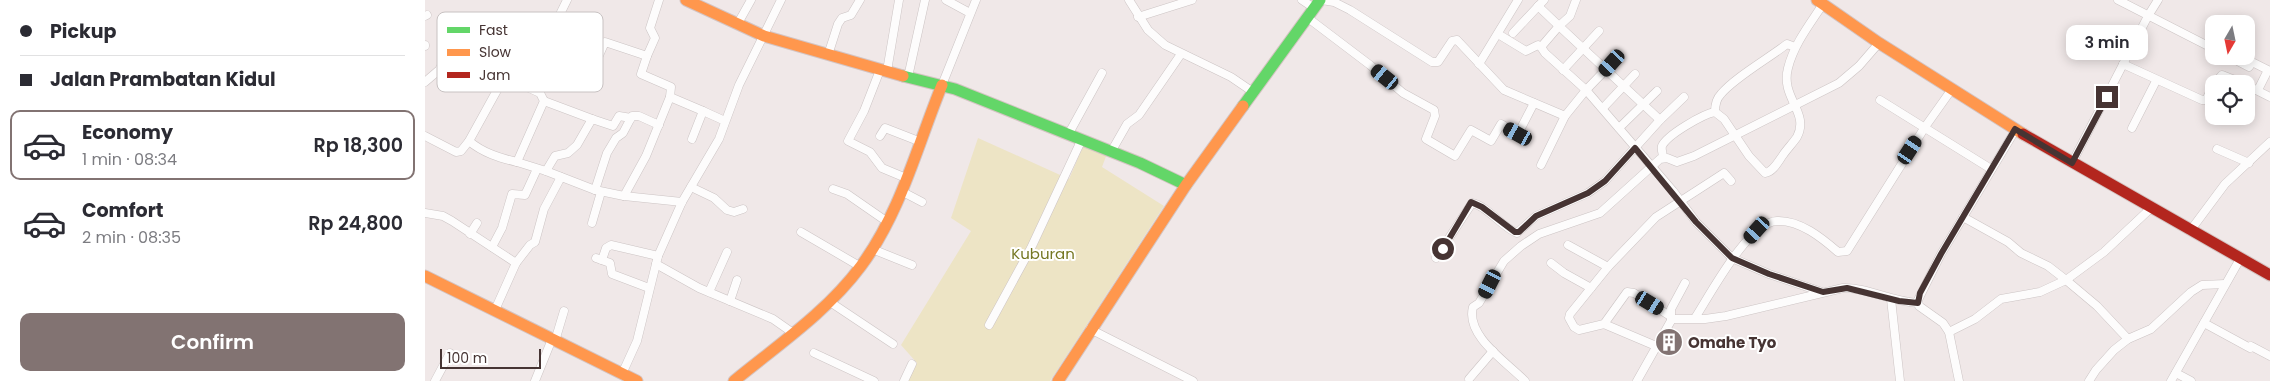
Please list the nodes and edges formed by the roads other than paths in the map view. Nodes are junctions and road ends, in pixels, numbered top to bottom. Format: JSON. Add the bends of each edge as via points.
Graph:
{"nodes":[{"id":1,"x":567,"y":0,"type":"edge"},
{"id":2,"x":659,"y":0,"type":"edge"},
{"id":3,"x":686,"y":0,"type":"edge"},
{"id":4,"x":751,"y":0,"type":"edge"},
{"id":5,"x":781,"y":0,"type":"edge"},
{"id":6,"x":860,"y":0,"type":"edge"},
{"id":7,"x":899,"y":0,"type":"edge"},
{"id":8,"x":925,"y":0,"type":"edge"},
{"id":9,"x":946,"y":0,"type":"edge"},
{"id":10,"x":976,"y":0,"type":"edge"},
{"id":11,"x":1129,"y":0,"type":"edge"},
{"id":12,"x":1192,"y":0,"type":"edge"},
{"id":13,"x":1302,"y":0,"type":"edge"},
{"id":14,"x":1518,"y":0,"type":"edge"},
{"id":15,"x":1544,"y":0,"type":"edge"},
{"id":16,"x":1576,"y":0,"type":"edge"},
{"id":17,"x":2118,"y":0,"type":"edge"},
{"id":18,"x":2158,"y":0,"type":"edge"},
{"id":19,"x":1820,"y":2,"type":"edge"},
{"id":20,"x":1538,"y":6,"type":"junction"},
{"id":21,"x":1316,"y":7,"type":"edge"},
{"id":22,"x":560,"y":12,"type":"edge"},
{"id":23,"x":970,"y":13,"type":"junction"},
{"id":24,"x":2147,"y":16,"type":"junction"},
{"id":25,"x":1138,"y":17,"type":"junction"},
{"id":26,"x":737,"y":25,"type":"junction"},
{"id":27,"x":1559,"y":26,"type":"junction"},
{"id":28,"x":1599,"y":31,"type":"dead end"},
{"id":29,"x":1513,"y":33,"type":"dead end"},
{"id":30,"x":1498,"y":34,"type":"junction"},
{"id":31,"x":764,"y":36,"type":"junction"},
{"id":32,"x":1879,"y":42,"type":"junction"},
{"id":33,"x":2205,"y":45,"type":"edge"},
{"id":34,"x":603,"y":46,"type":"edge"},
{"id":35,"x":1795,"y":46,"type":"junction"},
{"id":36,"x":1541,"y":47,"type":"junction"},
{"id":37,"x":1583,"y":47,"type":"junction"},
{"id":38,"x":828,"y":54,"type":"junction"},
{"id":39,"x":1181,"y":54,"type":"junction"},
{"id":40,"x":647,"y":56,"type":"junction"},
{"id":41,"x":1619,"y":56,"type":"dead end"},
{"id":42,"x":1479,"y":64,"type":"junction"},
{"id":43,"x":2123,"y":64,"type":"junction"},
{"id":44,"x":2255,"y":64,"type":"edge"},
{"id":45,"x":884,"y":70,"type":"junction"},
{"id":46,"x":1563,"y":70,"type":"junction"},
{"id":47,"x":1605,"y":71,"type":"junction"},
{"id":48,"x":437,"y":72,"type":"edge"},
{"id":49,"x":1102,"y":73,"type":"dead end"},
{"id":50,"x":1635,"y":74,"type":"dead end"},
{"id":51,"x":908,"y":77,"type":"junction"},
{"id":52,"x":2156,"y":80,"type":"junction"},
{"id":53,"x":425,"y":82,"type":"edge"},
{"id":54,"x":942,"y":85,"type":"junction"},
{"id":55,"x":1623,"y":86,"type":"junction"},
{"id":56,"x":1952,"y":89,"type":"junction"},
{"id":57,"x":2255,"y":89,"type":"edge"},
{"id":58,"x":1586,"y":90,"type":"junction"},
{"id":59,"x":2258,"y":90,"type":"junction"},
{"id":60,"x":1657,"y":91,"type":"dead end"},
{"id":61,"x":495,"y":92,"type":"edge"},
{"id":62,"x":538,"y":92,"type":"edge"},
{"id":63,"x":1253,"y":92,"type":"junction"},
{"id":64,"x":670,"y":97,"type":"junction"},
{"id":65,"x":1684,"y":97,"type":"dead end"},
{"id":66,"x":2270,"y":97,"type":"edge"},
{"id":67,"x":1881,"y":100,"type":"dead end"},
{"id":68,"x":2205,"y":100,"type":"edge"},
{"id":69,"x":544,"y":101,"type":"junction"},
{"id":70,"x":1534,"y":103,"type":"junction"},
{"id":71,"x":1643,"y":103,"type":"junction"},
{"id":72,"x":1795,"y":104,"type":"junction"},
{"id":73,"x":1603,"y":108,"type":"junction"},
{"id":74,"x":703,"y":111,"type":"junction"},
{"id":75,"x":1715,"y":112,"type":"junction"},
{"id":76,"x":1565,"y":116,"type":"junction"},
{"id":77,"x":631,"y":118,"type":"junction"},
{"id":78,"x":592,"y":119,"type":"junction"},
{"id":79,"x":1660,"y":120,"type":"junction"},
{"id":80,"x":725,"y":121,"type":"junction"},
{"id":81,"x":659,"y":125,"type":"junction"},
{"id":82,"x":1925,"y":127,"type":"junction"},
{"id":83,"x":1619,"y":128,"type":"junction"},
{"id":84,"x":2132,"y":128,"type":"dead end"},
{"id":85,"x":2015,"y":129,"type":"junction"},
{"id":86,"x":1736,"y":134,"type":"junction"},
{"id":87,"x":1068,"y":135,"type":"junction"},
{"id":88,"x":425,"y":136,"type":"edge"},
{"id":89,"x":880,"y":136,"type":"dead end"},
{"id":90,"x":692,"y":138,"type":"dead end"},
{"id":91,"x":469,"y":141,"type":"junction"},
{"id":92,"x":1081,"y":141,"type":"junction"},
{"id":93,"x":921,"y":142,"type":"junction"},
{"id":94,"x":2270,"y":142,"type":"edge"},
{"id":95,"x":1635,"y":148,"type":"junction"},
{"id":96,"x":2217,"y":149,"type":"dead end"},
{"id":97,"x":1111,"y":152,"type":"junction"},
{"id":98,"x":1663,"y":158,"type":"junction"},
{"id":99,"x":517,"y":162,"type":"junction"},
{"id":100,"x":2249,"y":162,"type":"junction"},
{"id":101,"x":2072,"y":163,"type":"junction"},
{"id":102,"x":1541,"y":165,"type":"dead end"},
{"id":103,"x":1651,"y":168,"type":"junction"},
{"id":104,"x":537,"y":169,"type":"junction"},
{"id":105,"x":1991,"y":169,"type":"junction"},
{"id":106,"x":546,"y":171,"type":"junction"},
{"id":107,"x":561,"y":177,"type":"junction"},
{"id":108,"x":906,"y":178,"type":"junction"},
{"id":109,"x":1731,"y":181,"type":"dead end"},
{"id":110,"x":1186,"y":185,"type":"junction"},
{"id":111,"x":691,"y":187,"type":"junction"},
{"id":112,"x":833,"y":188,"type":"dead end"},
{"id":113,"x":598,"y":191,"type":"junction"},
{"id":114,"x":901,"y":191,"type":"junction"},
{"id":115,"x":624,"y":196,"type":"junction"},
{"id":116,"x":682,"y":202,"type":"junction"},
{"id":117,"x":922,"y":202,"type":"dead end"},
{"id":118,"x":1680,"y":202,"type":"junction"},
{"id":119,"x":743,"y":209,"type":"dead end"},
{"id":120,"x":2150,"y":209,"type":"junction"},
{"id":121,"x":425,"y":212,"type":"edge"},
{"id":122,"x":1963,"y":217,"type":"junction"},
{"id":123,"x":887,"y":221,"type":"junction"},
{"id":124,"x":477,"y":223,"type":"dead end"},
{"id":125,"x":592,"y":223,"type":"dead end"},
{"id":126,"x":2190,"y":231,"type":"junction"},
{"id":127,"x":801,"y":232,"type":"dead end"},
{"id":128,"x":470,"y":234,"type":"junction"},
{"id":129,"x":1568,"y":245,"type":"dead end"},
{"id":130,"x":491,"y":247,"type":"junction"},
{"id":131,"x":873,"y":249,"type":"junction"},
{"id":132,"x":727,"y":252,"type":"dead end"},
{"id":133,"x":1436,"y":258,"type":"dead end"},
{"id":134,"x":1732,"y":258,"type":"junction"},
{"id":135,"x":2240,"y":259,"type":"junction"},
{"id":136,"x":657,"y":260,"type":"junction"},
{"id":137,"x":515,"y":263,"type":"junction"},
{"id":138,"x":1551,"y":263,"type":"dead end"},
{"id":139,"x":912,"y":265,"type":"dead end"},
{"id":140,"x":861,"y":267,"type":"junction"},
{"id":141,"x":1608,"y":267,"type":"junction"},
{"id":142,"x":425,"y":276,"type":"edge"},
{"id":143,"x":2270,"y":276,"type":"edge"},
{"id":144,"x":737,"y":280,"type":"dead end"},
{"id":145,"x":2066,"y":280,"type":"junction"},
{"id":146,"x":1685,"y":282,"type":"dead end"},
{"id":147,"x":2225,"y":284,"type":"junction"},
{"id":148,"x":649,"y":288,"type":"junction"},
{"id":149,"x":1591,"y":288,"type":"junction"},
{"id":150,"x":709,"y":292,"type":"junction"},
{"id":151,"x":1823,"y":292,"type":"junction"},
{"id":152,"x":1891,"y":300,"type":"junction"},
{"id":153,"x":729,"y":301,"type":"junction"},
{"id":154,"x":831,"y":302,"type":"junction"},
{"id":155,"x":1918,"y":303,"type":"junction"},
{"id":156,"x":495,"y":310,"type":"junction"},
{"id":157,"x":564,"y":311,"type":"dead end"},
{"id":158,"x":1671,"y":318,"type":"junction"},
{"id":159,"x":1695,"y":318,"type":"junction"},
{"id":160,"x":2204,"y":323,"type":"junction"},
{"id":161,"x":1604,"y":324,"type":"junction"},
{"id":162,"x":989,"y":325,"type":"dead end"},
{"id":163,"x":1090,"y":329,"type":"junction"},
{"id":164,"x":1949,"y":332,"type":"junction"},
{"id":165,"x":793,"y":333,"type":"junction"},
{"id":166,"x":2128,"y":339,"type":"junction"},
{"id":167,"x":553,"y":340,"type":"junction"},
{"id":168,"x":893,"y":344,"type":"dead end"},
{"id":169,"x":1656,"y":346,"type":"junction"},
{"id":170,"x":1493,"y":351,"type":"junction"},
{"id":171,"x":450,"y":353,"type":"dead end"},
{"id":172,"x":814,"y":353,"type":"dead end"},
{"id":173,"x":2269,"y":353,"type":"edge"},
{"id":174,"x":912,"y":364,"type":"dead end"},
{"id":175,"x":2176,"y":373,"type":"junction"},
{"id":176,"x":630,"y":379,"type":"edge"},
{"id":177,"x":1469,"y":379,"type":"dead end"},
{"id":178,"x":435,"y":381,"type":"edge"},
{"id":179,"x":535,"y":381,"type":"edge"},
{"id":180,"x":734,"y":381,"type":"edge"},
{"id":181,"x":874,"y":381,"type":"edge"},
{"id":182,"x":904,"y":381,"type":"edge"},
{"id":183,"x":1058,"y":381,"type":"edge"},
{"id":184,"x":1193,"y":381,"type":"edge"},
{"id":185,"x":1525,"y":381,"type":"edge"},
{"id":186,"x":1637,"y":381,"type":"edge"},
{"id":187,"x":1900,"y":381,"type":"edge"},
{"id":188,"x":1959,"y":381,"type":"edge"},
{"id":189,"x":2089,"y":381,"type":"edge"},
{"id":190,"x":2171,"y":381,"type":"edge"},
{"id":191,"x":2191,"y":381,"type":"edge"}],
"edges":[{"from":1,"to":22,"type":"street"},
{"from":2,"to":40,"type":"street","via":[[651,28],[655,38]]},
{"from":3,"to":26,"type":"street"},
{"from":4,"to":26,"type":"street"},
{"from":5,"to":31,"type":"street"},
{"from":6,"to":38,"type":"street","via":[[851,15],[842,18],[838,24]]},
{"from":7,"to":45,"type":"street"},
{"from":8,"to":51,"type":"street"},
{"from":9,"to":23,"type":"street"},
{"from":10,"to":23,"type":"street"},
{"from":11,"to":25,"type":"street"},
{"from":12,"to":25,"type":"street"},
{"from":13,"to":21,"type":"street"},
{"from":14,"to":30,"type":"street"},
{"from":15,"to":20,"type":"street"},
{"from":16,"to":27,"type":"street","via":[[1571,16]]},
{"from":17,"to":24,"type":"street"},
{"from":18,"to":24,"type":"street"},
{"from":19,"to":32,"type":"street"},
{"from":19,"to":35,"type":"street"},
{"from":20,"to":27,"type":"street"},
{"from":20,"to":29,"type":"street"},
{"from":21,"to":42,"type":"street","via":[[1333,2],[1350,10],[1432,62],[1438,62],[1455,40]]},
{"from":21,"to":63,"type":"street"},
{"from":21,"to":70,"type":"street","via":[[1371,65],[1403,93],[1434,110],[1435,116],[1426,139],[1455,156],[1471,130],[1491,140],[1501,124],[1518,134]]},
{"from":23,"to":54,"type":"street"},
{"from":24,"to":33,"type":"street"},
{"from":24,"to":43,"type":"street"},
{"from":25,"to":39,"type":"street","via":[[1165,45]]},
{"from":26,"to":31,"type":"street"},
{"from":27,"to":36,"type":"street"},
{"from":27,"to":37,"type":"street"},
{"from":28,"to":37,"type":"street"},
{"from":30,"to":36,"type":"street","via":[[1526,51],[1538,45]]},
{"from":30,"to":42,"type":"street"},
{"from":31,"to":38,"type":"street"},
{"from":31,"to":80,"type":"street"},
{"from":32,"to":56,"type":"street"},
{"from":32,"to":72,"type":"street","via":[[1839,83]]},
{"from":34,"to":40,"type":"street","via":[[605,42]]},
{"from":35,"to":72,"type":"street","via":[[1786,81],[1787,92]]},
{"from":35,"to":75,"type":"street","via":[[1787,44],[1721,93],[1715,102]]},
{"from":36,"to":46,"type":"street"},
{"from":37,"to":46,"type":"street"},
{"from":37,"to":47,"type":"street"},
{"from":38,"to":45,"type":"street"},
{"from":39,"to":63,"type":"street","via":[[1231,77]]},
{"from":39,"to":97,"type":"street","via":[[1139,115],[1127,124]]},
{"from":40,"to":64,"type":"street","via":[[641,74],[671,87]]},
{"from":41,"to":47,"type":"street"},
{"from":42,"to":70,"type":"street","via":[[1504,90]]},
{"from":43,"to":52,"type":"street"},
{"from":43,"to":101,"type":"street"},
{"from":44,"to":59,"type":"street","via":[[2268,70]]},
{"from":45,"to":51,"type":"street"},
{"from":45,"to":108,"type":"street","via":[[848,141],[870,152],[883,168]]},
{"from":46,"to":58,"type":"street"},
{"from":47,"to":55,"type":"street"},
{"from":47,"to":58,"type":"street"},
{"from":48,"to":53,"type":"street"},
{"from":49,"to":87,"type":"street"},
{"from":50,"to":55,"type":"street"},
{"from":51,"to":54,"type":"street"},
{"from":52,"to":68,"type":"street"},
{"from":52,"to":84,"type":"street"},
{"from":54,"to":87,"type":"street"},
{"from":54,"to":93,"type":"street"},
{"from":55,"to":71,"type":"street"},
{"from":55,"to":73,"type":"street"},
{"from":56,"to":82,"type":"street"},
{"from":56,"to":85,"type":"street"},
{"from":57,"to":59,"type":"street"},
{"from":58,"to":73,"type":"street"},
{"from":58,"to":76,"type":"street"},
{"from":59,"to":66,"type":"street"},
{"from":60,"to":71,"type":"street"},
{"from":61,"to":91,"type":"street"},
{"from":62,"to":69,"type":"street"},
{"from":63,"to":110,"type":"street"},
{"from":64,"to":74,"type":"street"},
{"from":64,"to":81,"type":"street"},
{"from":65,"to":79,"type":"street"},
{"from":67,"to":82,"type":"street"},
{"from":69,"to":78,"type":"street"},
{"from":69,"to":99,"type":"street"},
{"from":70,"to":76,"type":"street"},
{"from":71,"to":79,"type":"street"},
{"from":71,"to":83,"type":"street"},
{"from":72,"to":86,"type":"street"},
{"from":72,"to":86,"type":"street","via":[[1800,116],[1797,137],[1768,173],[1749,156]]},
{"from":73,"to":83,"type":"street"},
{"from":74,"to":80,"type":"street"},
{"from":74,"to":90,"type":"street"},
{"from":75,"to":86,"type":"street"},
{"from":75,"to":98,"type":"street","via":[[1684,127],[1665,142]]},
{"from":76,"to":102,"type":"street"},
{"from":77,"to":78,"type":"street","via":[[619,116],[613,126]]},
{"from":77,"to":81,"type":"street","via":[[636,115]]},
{"from":77,"to":113,"type":"street","via":[[607,153]]},
{"from":78,"to":106,"type":"street","via":[[577,145],[568,153],[555,156]]},
{"from":79,"to":95,"type":"street"},
{"from":80,"to":111,"type":"street","via":[[710,156]]},
{"from":81,"to":115,"type":"street"},
{"from":82,"to":105,"type":"street"},
{"from":82,"to":134,"type":"street","via":[[1847,251],[1838,252],[1798,225],[1776,220],[1757,230]]},
{"from":83,"to":95,"type":"street"},
{"from":85,"to":101,"type":"street"},
{"from":85,"to":105,"type":"street"},
{"from":86,"to":98,"type":"street","via":[[1677,162]]},
{"from":87,"to":92,"type":"street"},
{"from":88,"to":91,"type":"street","via":[[456,152]]},
{"from":89,"to":93,"type":"street","via":[[885,128]]},
{"from":91,"to":99,"type":"street","via":[[495,157]]},
{"from":92,"to":97,"type":"street"},
{"from":92,"to":162,"type":"street","via":[[1031,248]]},
{"from":93,"to":108,"type":"street"},
{"from":94,"to":100,"type":"street"},
{"from":95,"to":103,"type":"street"},
{"from":95,"to":133,"type":"street","via":[[1605,181],[1588,193],[1536,216],[1519,232],[1471,202]]},
{"from":96,"to":100,"type":"street"},
{"from":97,"to":110,"type":"street"},
{"from":98,"to":103,"type":"street"},
{"from":99,"to":104,"type":"street"},
{"from":100,"to":126,"type":"street","via":[[2217,192]]},
{"from":101,"to":120,"type":"street"},
{"from":103,"to":118,"type":"street"},
{"from":103,"to":170,"type":"street","via":[[1600,213],[1539,234],[1504,261],[1472,312],[1473,326]]},
{"from":104,"to":106,"type":"street"},
{"from":104,"to":130,"type":"street","via":[[525,195],[513,194],[502,228]]},
{"from":105,"to":122,"type":"street"},
{"from":106,"to":107,"type":"street"},
{"from":107,"to":113,"type":"street"},
{"from":107,"to":137,"type":"street","via":[[544,209],[535,242]]},
{"from":108,"to":114,"type":"street"},
{"from":109,"to":118,"type":"street","via":[[1724,173]]},
{"from":110,"to":163,"type":"street"},
{"from":111,"to":116,"type":"street"},
{"from":111,"to":119,"type":"street","via":[[714,198],[727,210]]},
{"from":112,"to":123,"type":"street"},
{"from":113,"to":115,"type":"street"},
{"from":113,"to":125,"type":"street"},
{"from":114,"to":117,"type":"street"},
{"from":114,"to":123,"type":"street"},
{"from":115,"to":116,"type":"street"},
{"from":116,"to":136,"type":"street"},
{"from":118,"to":134,"type":"street"},
{"from":118,"to":141,"type":"street","via":[[1656,217]]},
{"from":120,"to":126,"type":"street"},
{"from":120,"to":145,"type":"street","via":[[2104,252]]},
{"from":121,"to":128,"type":"street","via":[[443,216]]},
{"from":122,"to":145,"type":"street","via":[[2048,266]]},
{"from":122,"to":155,"type":"street","via":[[1920,293]]},
{"from":123,"to":131,"type":"street"},
{"from":124,"to":128,"type":"street"},
{"from":126,"to":135,"type":"street"},
{"from":127,"to":140,"type":"street"},
{"from":128,"to":130,"type":"street"},
{"from":129,"to":141,"type":"street"},
{"from":130,"to":137,"type":"street"},
{"from":131,"to":139,"type":"street"},
{"from":131,"to":140,"type":"street"},
{"from":132,"to":150,"type":"street"},
{"from":134,"to":151,"type":"street"},
{"from":134,"to":159,"type":"street"},
{"from":135,"to":143,"type":"street"},
{"from":135,"to":147,"type":"street"},
{"from":136,"to":148,"type":"street"},
{"from":136,"to":148,"type":"street","via":[[611,244],[599,259],[610,263],[612,274]]},
{"from":136,"to":150,"type":"street"},
{"from":137,"to":156,"type":"street"},
{"from":138,"to":149,"type":"street"},
{"from":140,"to":154,"type":"street"},
{"from":141,"to":149,"type":"street"},
{"from":142,"to":156,"type":"street"},
{"from":144,"to":153,"type":"street"},
{"from":145,"to":164,"type":"street","via":[[2040,292],[2001,299]]},
{"from":145,"to":166,"type":"street","via":[[2097,306]]},
{"from":146,"to":158,"type":"street","via":[[1675,300]]},
{"from":147,"to":160,"type":"street"},
{"from":147,"to":166,"type":"street","via":[[2198,287],[2151,329]]},
{"from":148,"to":176,"type":"street"},
{"from":149,"to":161,"type":"street","via":[[1570,314],[1571,322],[1583,330]]},
{"from":150,"to":153,"type":"street"},
{"from":151,"to":152,"type":"street","via":[[1847,288]]},
{"from":151,"to":159,"type":"street","via":[[1740,313]]},
{"from":152,"to":155,"type":"street"},
{"from":152,"to":187,"type":"street"},
{"from":153,"to":165,"type":"street","via":[[773,319]]},
{"from":154,"to":165,"type":"street"},
{"from":154,"to":168,"type":"street"},
{"from":155,"to":164,"type":"street"},
{"from":156,"to":167,"type":"street"},
{"from":157,"to":167,"type":"street"},
{"from":158,"to":159,"type":"street"},
{"from":158,"to":161,"type":"street","via":[[1635,293],[1627,292]]},
{"from":158,"to":169,"type":"street"},
{"from":160,"to":173,"type":"street","via":[[2250,348]]},
{"from":160,"to":175,"type":"street"},
{"from":161,"to":169,"type":"street"},
{"from":163,"to":183,"type":"street"},
{"from":163,"to":184,"type":"street"},
{"from":164,"to":188,"type":"street"},
{"from":165,"to":180,"type":"street"},
{"from":166,"to":189,"type":"street","via":[[2095,370]]},
{"from":167,"to":176,"type":"street"},
{"from":167,"to":179,"type":"street"},
{"from":169,"to":186,"type":"street"},
{"from":170,"to":177,"type":"street"},
{"from":170,"to":185,"type":"street"},
{"from":171,"to":178,"type":"street"},
{"from":172,"to":181,"type":"street"},
{"from":174,"to":182,"type":"street"},
{"from":175,"to":190,"type":"street"},
{"from":175,"to":191,"type":"street"}]}
